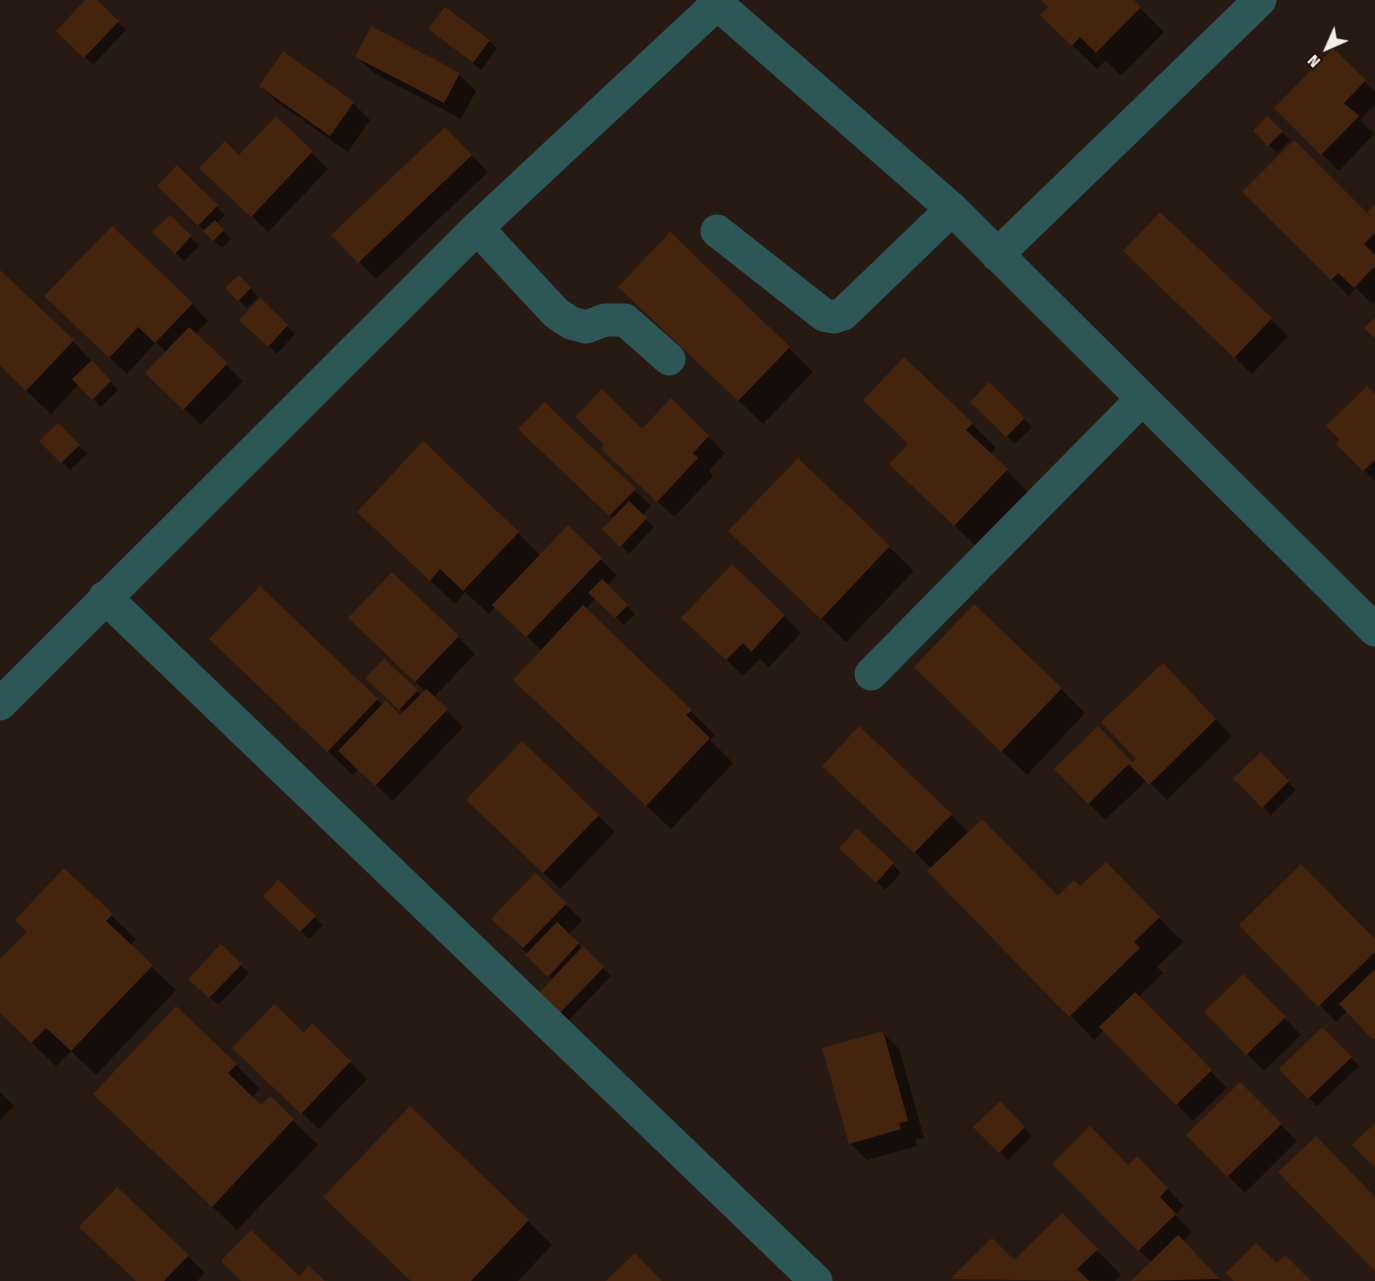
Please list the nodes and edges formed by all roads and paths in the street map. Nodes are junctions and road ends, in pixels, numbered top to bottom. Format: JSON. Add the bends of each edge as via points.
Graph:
{"nodes":[{"id":1,"x":1260,"y":0,"type":"edge"},
{"id":2,"x":715,"y":2,"type":"edge"},
{"id":3,"x":952,"y":209,"type":"junction"},
{"id":4,"x":477,"y":228,"type":"junction"},
{"id":5,"x":717,"y":231,"type":"dead end"},
{"id":6,"x":997,"y":255,"type":"junction"},
{"id":7,"x":669,"y":359,"type":"dead end"},
{"id":8,"x":1142,"y":399,"type":"junction"},
{"id":9,"x":105,"y":597,"type":"junction"},
{"id":10,"x":1375,"y":630,"type":"edge"},
{"id":11,"x":871,"y":674,"type":"dead end"},
{"id":12,"x":3,"y":695,"type":"edge"},
{"id":13,"x":816,"y":1281,"type":"edge"}],
"edges":[{"from":1,"to":6,"type":"street"},
{"from":2,"to":3,"type":"street"},
{"from":2,"to":4,"type":"street"},
{"from":3,"to":5,"type":"street","via":[[843,314],[834,317],[824,315]]},
{"from":3,"to":6,"type":"street"},
{"from":4,"to":7,"type":"street","via":[[556,313],[570,323],[586,327],[605,320],[625,320]]},
{"from":4,"to":9,"type":"street"},
{"from":6,"to":8,"type":"street"},
{"from":8,"to":10,"type":"street"},
{"from":8,"to":11,"type":"street"},
{"from":9,"to":12,"type":"street"},
{"from":9,"to":13,"type":"street"}]}
